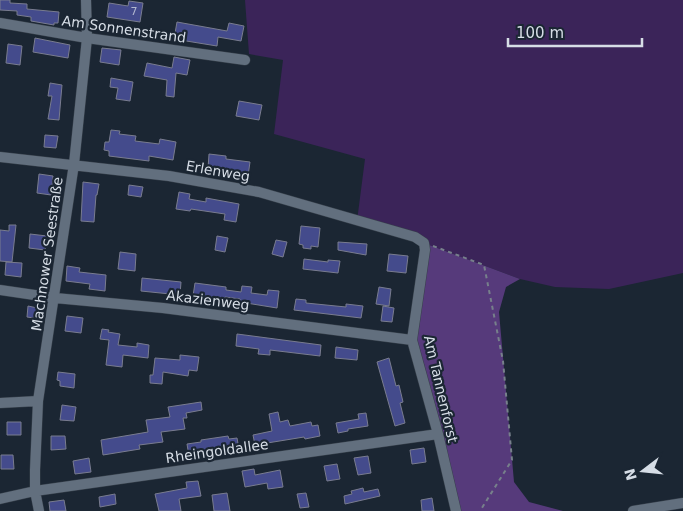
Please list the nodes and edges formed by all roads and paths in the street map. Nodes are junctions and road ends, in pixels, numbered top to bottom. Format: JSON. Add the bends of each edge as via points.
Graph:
{"nodes":[{"id":1,"x":86,"y":0,"type":"edge"},
{"id":2,"x":0,"y":23,"type":"edge"},
{"id":3,"x":87,"y":38,"type":"junction"},
{"id":4,"x":245,"y":60,"type":"dead end"},
{"id":5,"x":0,"y":157,"type":"edge"},
{"id":6,"x":74,"y":164,"type":"junction"},
{"id":7,"x":424,"y":243,"type":"junction"},
{"id":8,"x":0,"y":290,"type":"edge"},
{"id":9,"x":54,"y":298,"type":"junction"},
{"id":10,"x":412,"y":340,"type":"junction"},
{"id":11,"x":0,"y":402,"type":"edge"},
{"id":12,"x":38,"y":402,"type":"junction"},
{"id":13,"x":438,"y":434,"type":"junction"},
{"id":14,"x":35,"y":491,"type":"junction"},
{"id":15,"x":0,"y":499,"type":"edge"},
{"id":16,"x":683,"y":503,"type":"edge"},
{"id":17,"x":39,"y":511,"type":"edge"},
{"id":18,"x":456,"y":511,"type":"edge"},
{"id":19,"x":480,"y":511,"type":"edge"},
{"id":20,"x":633,"y":511,"type":"edge"}],
"edges":[{"from":1,"to":3,"type":"street","name":"Machnower Seestraße"},
{"from":2,"to":3,"type":"street","name":"Am Sonnenstrand"},
{"from":3,"to":4,"type":"street","name":"Am Sonnenstrand"},
{"from":3,"to":6,"type":"street","name":"Machnower Seestraße"},
{"from":5,"to":6,"type":"street","name":"Erlenweg"},
{"from":6,"to":7,"type":"street","name":"Erlenweg","via":[[259,192],[415,237]]},
{"from":6,"to":9,"type":"street","name":"Machnower Seestraße"},
{"from":7,"to":10,"type":"street","name":"Am Tannenforst"},
{"from":7,"to":19,"type":"path","via":[[484,265],[503,361],[512,460]]},
{"from":8,"to":9,"type":"street","name":"Akazienweg"},
{"from":9,"to":10,"type":"street","name":"Akazienweg","via":[[172,309]]},
{"from":9,"to":12,"type":"street","name":"Machnower Seestraße"},
{"from":10,"to":13,"type":"street","name":"Am Tannenforst"},
{"from":11,"to":12,"type":"street"},
{"from":12,"to":14,"type":"street","name":"Machnower Seestraße"},
{"from":13,"to":14,"type":"street","name":"Rheingoldallee"},
{"from":13,"to":18,"type":"street","name":"Am Tannenforst"},
{"from":14,"to":15,"type":"street","name":"Rheingoldallee"},
{"from":14,"to":17,"type":"street","name":"Machnower Seestraße"},
{"from":16,"to":20,"type":"street"}]}
